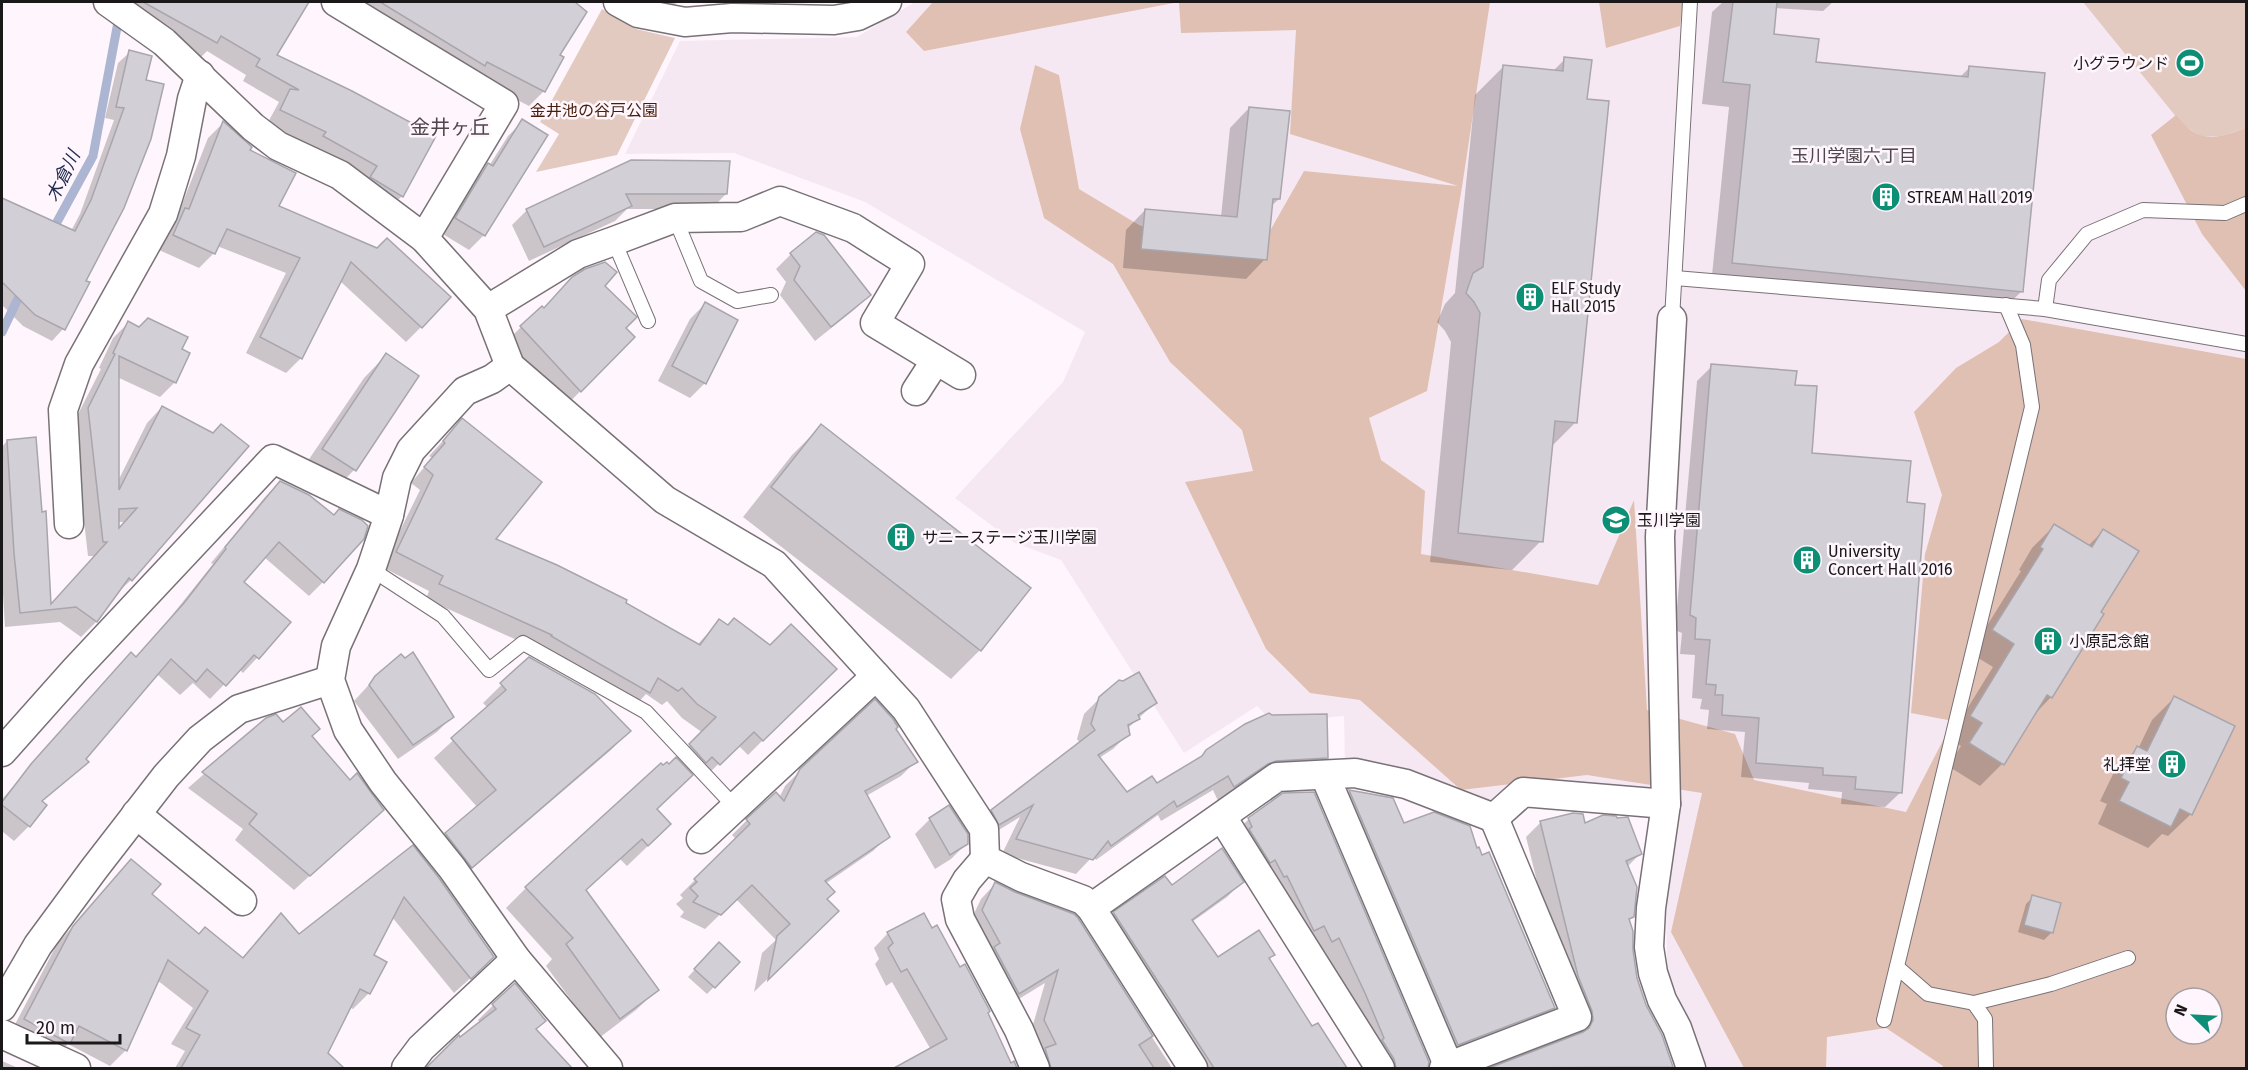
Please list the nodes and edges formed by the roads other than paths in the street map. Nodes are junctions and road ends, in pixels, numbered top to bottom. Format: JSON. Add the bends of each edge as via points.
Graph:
{"nodes":[{"id":1,"x":108,"y":2,"type":"edge"},
{"id":2,"x":336,"y":2,"type":"edge"},
{"id":3,"x":618,"y":2,"type":"edge"},
{"id":4,"x":887,"y":2,"type":"edge"},
{"id":5,"x":1690,"y":2,"type":"edge"},
{"id":6,"x":854,"y":9,"type":"edge"},
{"id":7,"x":200,"y":75,"type":"junction"},
{"id":8,"x":2247,"y":204,"type":"edge"},
{"id":9,"x":675,"y":218,"type":"junction"},
{"id":10,"x":424,"y":238,"type":"junction"},
{"id":11,"x":614,"y":241,"type":"junction"},
{"id":12,"x":1675,"y":278,"type":"junction"},
{"id":13,"x":771,"y":295,"type":"dead end"},
{"id":14,"x":2006,"y":305,"type":"junction"},
{"id":15,"x":489,"y":309,"type":"junction"},
{"id":16,"x":2045,"y":309,"type":"junction"},
{"id":17,"x":1672,"y":319,"type":"joint"},
{"id":18,"x":648,"y":321,"type":"dead end"},
{"id":19,"x":2247,"y":344,"type":"edge"},
{"id":20,"x":936,"y":360,"type":"junction"},
{"id":21,"x":510,"y":366,"type":"junction"},
{"id":22,"x":961,"y":375,"type":"dead end"},
{"id":23,"x":916,"y":391,"type":"dead end"},
{"id":24,"x":389,"y":515,"type":"junction"},
{"id":25,"x":69,"y":524,"type":"dead end"},
{"id":26,"x":371,"y":569,"type":"junction"},
{"id":27,"x":876,"y":676,"type":"junction"},
{"id":28,"x":330,"y":680,"type":"junction"},
{"id":29,"x":2,"y":753,"type":"edge"},
{"id":30,"x":1325,"y":776,"type":"junction"},
{"id":31,"x":1666,"y":804,"type":"junction"},
{"id":32,"x":735,"y":807,"type":"junction"},
{"id":33,"x":136,"y":814,"type":"junction"},
{"id":34,"x":1222,"y":817,"type":"junction"},
{"id":35,"x":1494,"y":818,"type":"junction"},
{"id":36,"x":701,"y":839,"type":"dead end"},
{"id":37,"x":986,"y":859,"type":"junction"},
{"id":38,"x":242,"y":902,"type":"dead end"},
{"id":39,"x":1091,"y":908,"type":"junction"},
{"id":40,"x":2128,"y":958,"type":"dead end"},
{"id":41,"x":516,"y":959,"type":"junction"},
{"id":42,"x":1897,"y":967,"type":"junction"},
{"id":43,"x":1974,"y":1003,"type":"junction"},
{"id":44,"x":2,"y":1007,"type":"edge"},
{"id":45,"x":1884,"y":1020,"type":"dead end"},
{"id":46,"x":2,"y":1034,"type":"edge"},
{"id":47,"x":1447,"y":1067,"type":"edge"},
{"id":48,"x":75,"y":1068,"type":"edge"},
{"id":49,"x":406,"y":1068,"type":"edge"},
{"id":50,"x":608,"y":1068,"type":"edge"},
{"id":51,"x":1035,"y":1068,"type":"edge"},
{"id":52,"x":1193,"y":1068,"type":"edge"},
{"id":53,"x":1380,"y":1068,"type":"edge"},
{"id":54,"x":1691,"y":1068,"type":"edge"},
{"id":55,"x":1986,"y":1068,"type":"edge"}],
"edges":[{"from":1,"to":7,"type":"street","via":[[164,42]]},
{"from":2,"to":10,"type":"street","via":[[504,104]]},
{"from":3,"to":6,"type":"street","via":[[638,13],[685,22],[732,18],[834,20]]},
{"from":4,"to":6,"type":"street"},
{"from":5,"to":12,"type":"lane"},
{"from":7,"to":10,"type":"street","via":[[253,128],[278,146],[340,174]]},
{"from":7,"to":25,"type":"street","via":[[163,214],[79,364],[63,410]]},
{"from":8,"to":16,"type":"lane","via":[[2225,213],[2143,210],[2087,234],[2049,280]]},
{"from":9,"to":11,"type":"street"},
{"from":9,"to":13,"type":"lane","via":[[700,281],[737,301]]},
{"from":9,"to":20,"type":"street","via":[[741,217],[780,201],[853,228],[910,264],[875,323]]},
{"from":10,"to":15,"type":"street"},
{"from":11,"to":15,"type":"street","via":[[578,254]]},
{"from":11,"to":18,"type":"lane"},
{"from":12,"to":14,"type":"lane"},
{"from":12,"to":17,"type":"lane"},
{"from":14,"to":16,"type":"lane"},
{"from":14,"to":42,"type":"lane","via":[[2023,345],[2032,407]]},
{"from":15,"to":21,"type":"street"},
{"from":16,"to":19,"type":"lane"},
{"from":17,"to":31,"type":"street","via":[[1660,537]]},
{"from":20,"to":22,"type":"street"},
{"from":20,"to":23,"type":"street"},
{"from":21,"to":24,"type":"street","via":[[465,391],[411,450],[398,478]]},
{"from":21,"to":27,"type":"street","via":[[664,500],[774,564]]},
{"from":24,"to":26,"type":"street"},
{"from":24,"to":29,"type":"street","via":[[273,459]]},
{"from":26,"to":28,"type":"street","via":[[336,646]]},
{"from":26,"to":32,"type":"lane","via":[[443,616],[489,670],[523,643],[646,712]]},
{"from":27,"to":32,"type":"street"},
{"from":27,"to":37,"type":"street","via":[[906,709],[979,820],[984,829]]},
{"from":28,"to":33,"type":"street","via":[[239,709],[200,739]]},
{"from":28,"to":41,"type":"street","via":[[348,730],[359,747]]},
{"from":30,"to":34,"type":"street","via":[[1277,777]]},
{"from":30,"to":35,"type":"street","via":[[1355,773],[1406,784]]},
{"from":30,"to":47,"type":"street"},
{"from":31,"to":35,"type":"street","via":[[1523,792]]},
{"from":31,"to":54,"type":"street","via":[[1649,947],[1662,1000]]},
{"from":32,"to":36,"type":"street"},
{"from":33,"to":38,"type":"street"},
{"from":33,"to":44,"type":"street","via":[[38,945]]},
{"from":34,"to":39,"type":"street"},
{"from":34,"to":53,"type":"street"},
{"from":35,"to":47,"type":"street","via":[[1577,1017]]},
{"from":37,"to":39,"type":"street","via":[[1083,900]]},
{"from":37,"to":51,"type":"street","via":[[956,899],[960,919]]},
{"from":39,"to":52,"type":"street"},
{"from":40,"to":43,"type":"lane","via":[[2051,984]]},
{"from":41,"to":49,"type":"street","via":[[421,1048]]},
{"from":41,"to":50,"type":"street"},
{"from":42,"to":43,"type":"lane","via":[[1928,994]]},
{"from":42,"to":45,"type":"lane"},
{"from":43,"to":55,"type":"lane","via":[[1985,1020]]},
{"from":46,"to":48,"type":"street"}]}
